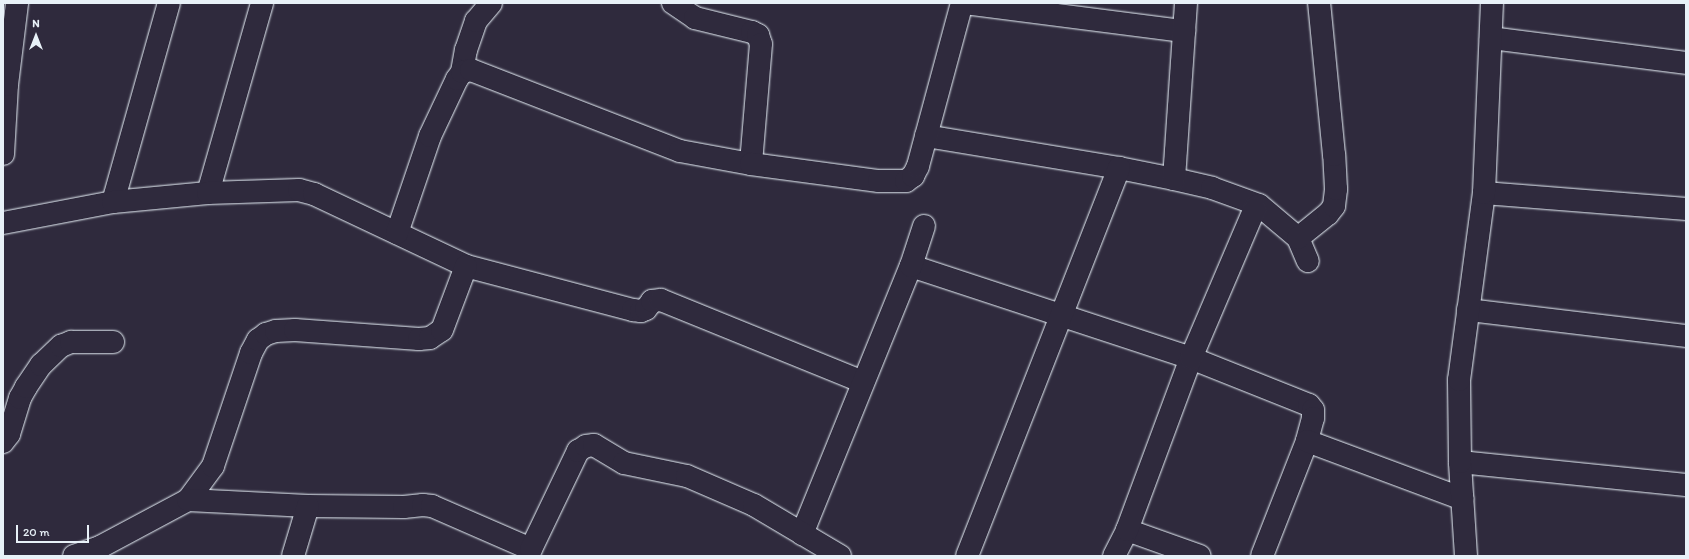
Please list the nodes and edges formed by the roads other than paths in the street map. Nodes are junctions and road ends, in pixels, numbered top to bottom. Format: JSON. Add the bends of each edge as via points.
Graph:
{"nodes":[{"id":1,"x":17,"y":3,"type":"edge"},
{"id":2,"x":169,"y":3,"type":"edge"},
{"id":3,"x":262,"y":3,"type":"edge"},
{"id":4,"x":491,"y":3,"type":"edge"},
{"id":5,"x":673,"y":3,"type":"edge"},
{"id":6,"x":963,"y":3,"type":"edge"},
{"id":7,"x":1186,"y":3,"type":"edge"},
{"id":8,"x":1319,"y":3,"type":"edge"},
{"id":9,"x":1492,"y":3,"type":"edge"},
{"id":10,"x":1184,"y":31,"type":"junction"},
{"id":11,"x":1491,"y":38,"type":"junction"},
{"id":12,"x":1686,"y":64,"type":"edge"},
{"id":13,"x":462,"y":72,"type":"junction"},
{"id":14,"x":926,"y":136,"type":"junction"},
{"id":15,"x":3,"y":154,"type":"edge"},
{"id":16,"x":751,"y":164,"type":"junction"},
{"id":17,"x":1119,"y":168,"type":"junction"},
{"id":18,"x":1174,"y":179,"type":"junction"},
{"id":19,"x":208,"y":193,"type":"junction"},
{"id":20,"x":1484,"y":193,"type":"junction"},
{"id":21,"x":113,"y":202,"type":"junction"},
{"id":22,"x":1254,"y":208,"type":"dead end"},
{"id":23,"x":1686,"y":209,"type":"edge"},
{"id":24,"x":3,"y":223,"type":"edge"},
{"id":25,"x":924,"y":226,"type":"dead end"},
{"id":26,"x":397,"y":233,"type":"junction"},
{"id":27,"x":1298,"y":238,"type":"junction"},
{"id":28,"x":1308,"y":261,"type":"dead end"},
{"id":29,"x":466,"y":266,"type":"junction"},
{"id":30,"x":911,"y":266,"type":"junction"},
{"id":31,"x":1468,"y":310,"type":"junction"},
{"id":32,"x":1062,"y":316,"type":"junction"},
{"id":33,"x":1686,"y":336,"type":"edge"},
{"id":34,"x":113,"y":342,"type":"dead end"},
{"id":35,"x":1191,"y":358,"type":"junction"},
{"id":36,"x":863,"y":382,"type":"junction"},
{"id":37,"x":1307,"y":441,"type":"junction"},
{"id":38,"x":3,"y":442,"type":"edge"},
{"id":39,"x":1460,"y":462,"type":"junction"},
{"id":40,"x":1686,"y":485,"type":"edge"},
{"id":41,"x":1463,"y":499,"type":"junction"},
{"id":42,"x":188,"y":500,"type":"junction"},
{"id":43,"x":308,"y":506,"type":"junction"},
{"id":44,"x":1127,"y":530,"type":"junction"},
{"id":45,"x":802,"y":534,"type":"junction"},
{"id":46,"x":538,"y":552,"type":"edge"},
{"id":47,"x":74,"y":556,"type":"edge"},
{"id":48,"x":293,"y":556,"type":"edge"},
{"id":49,"x":840,"y":556,"type":"edge"},
{"id":50,"x":967,"y":556,"type":"edge"},
{"id":51,"x":1114,"y":556,"type":"edge"},
{"id":52,"x":1200,"y":556,"type":"edge"},
{"id":53,"x":1262,"y":556,"type":"edge"},
{"id":54,"x":1466,"y":556,"type":"edge"}],
"edges":[{"from":1,"to":15,"type":"street","via":[[7,85]]},
{"from":2,"to":21,"type":"street"},
{"from":3,"to":19,"type":"street"},
{"from":4,"to":13,"type":"street","via":[[476,21]]},
{"from":5,"to":16,"type":"street","via":[[695,18],[758,35],[761,44]]},
{"from":6,"to":10,"type":"street"},
{"from":6,"to":14,"type":"street"},
{"from":7,"to":10,"type":"street"},
{"from":8,"to":27,"type":"street","via":[[1336,190],[1334,206],[1328,214]]},
{"from":9,"to":11,"type":"street"},
{"from":10,"to":18,"type":"street"},
{"from":11,"to":12,"type":"street"},
{"from":11,"to":20,"type":"street"},
{"from":13,"to":16,"type":"street","via":[[480,72],[680,151]]},
{"from":13,"to":26,"type":"street","via":[[430,136]]},
{"from":14,"to":16,"type":"street","via":[[918,166],[913,176],[906,181],[879,181]]},
{"from":14,"to":17,"type":"street"},
{"from":17,"to":18,"type":"street"},
{"from":17,"to":32,"type":"street"},
{"from":18,"to":27,"type":"street","via":[[1212,188],[1259,205]]},
{"from":19,"to":21,"type":"street"},
{"from":19,"to":26,"type":"street","via":[[299,190],[314,194]]},
{"from":20,"to":23,"type":"street"},
{"from":20,"to":31,"type":"street"},
{"from":21,"to":24,"type":"street"},
{"from":22,"to":35,"type":"street"},
{"from":25,"to":30,"type":"street"},
{"from":26,"to":29,"type":"street"},
{"from":27,"to":28,"type":"street"},
{"from":29,"to":36,"type":"street","via":[[633,310],[641,311],[652,301],[661,300]]},
{"from":29,"to":42,"type":"street","via":[[442,330],[430,338],[295,330],[276,331],[258,340],[251,353],[213,466]]},
{"from":30,"to":32,"type":"street"},
{"from":30,"to":36,"type":"street"},
{"from":31,"to":33,"type":"street"},
{"from":31,"to":39,"type":"street","via":[[1459,380]]},
{"from":32,"to":35,"type":"street"},
{"from":32,"to":50,"type":"street"},
{"from":34,"to":38,"type":"street","via":[[71,342],[56,351],[41,365],[26,387],[20,398],[10,434]]},
{"from":35,"to":37,"type":"street","via":[[1309,405],[1313,410],[1313,418]]},
{"from":35,"to":44,"type":"street"},
{"from":36,"to":45,"type":"street"},
{"from":37,"to":41,"type":"street"},
{"from":37,"to":53,"type":"street"},
{"from":39,"to":40,"type":"street"},
{"from":39,"to":41,"type":"street"},
{"from":41,"to":54,"type":"street"},
{"from":42,"to":43,"type":"street"},
{"from":42,"to":47,"type":"street","via":[[100,546]]},
{"from":43,"to":46,"type":"street","via":[[428,505]]},
{"from":43,"to":48,"type":"street"},
{"from":44,"to":51,"type":"street"},
{"from":44,"to":52,"type":"street"},
{"from":45,"to":46,"type":"street","via":[[754,505],[687,476],[624,463],[594,445],[578,451]]},
{"from":45,"to":49,"type":"street"}]}
